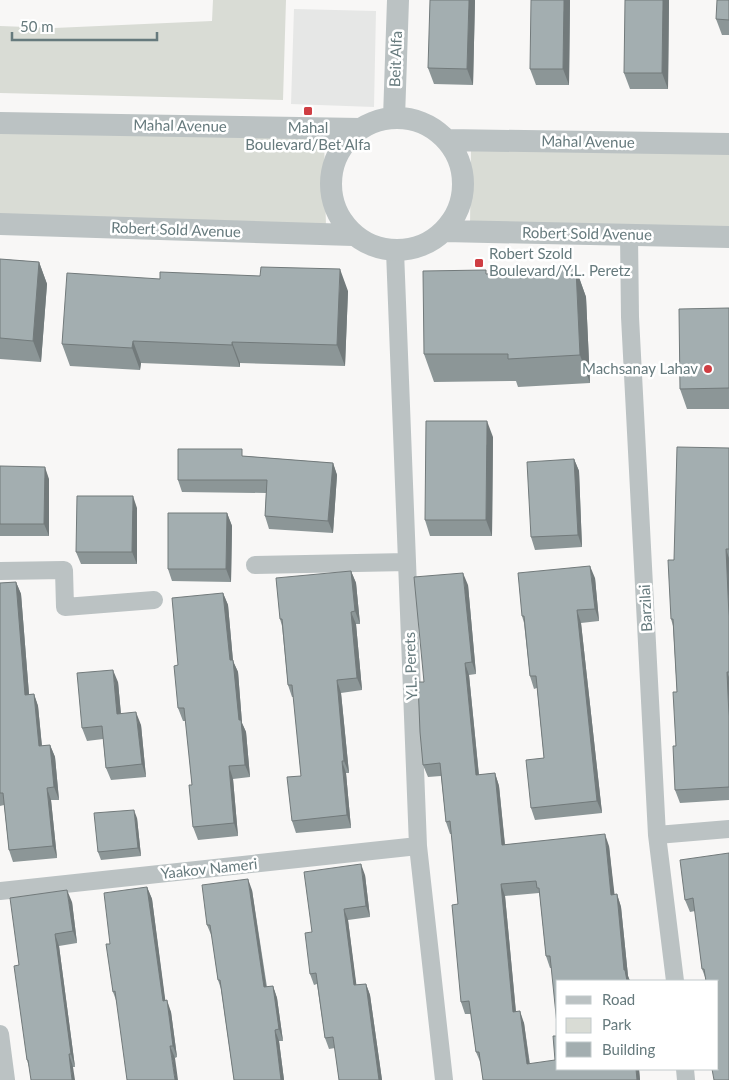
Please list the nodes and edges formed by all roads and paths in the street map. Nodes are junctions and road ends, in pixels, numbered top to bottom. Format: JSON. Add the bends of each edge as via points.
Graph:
{"nodes":[{"id":1,"x":398,"y":0,"type":"edge"},
{"id":2,"x":394,"y":118,"type":"junction"},
{"id":3,"x":0,"y":123,"type":"edge"},
{"id":4,"x":360,"y":129,"type":"junction"},
{"id":5,"x":447,"y":140,"type":"junction"},
{"id":6,"x":729,"y":144,"type":"edge"},
{"id":7,"x":0,"y":224,"type":"edge"},
{"id":8,"x":445,"y":231,"type":"junction"},
{"id":9,"x":353,"y":235,"type":"junction"},
{"id":10,"x":628,"y":235,"type":"junction"},
{"id":11,"x":729,"y":237,"type":"edge"},
{"id":12,"x":395,"y":251,"type":"junction"},
{"id":13,"x":407,"y":562,"type":"junction"},
{"id":14,"x":255,"y":565,"type":"dead end"},
{"id":15,"x":0,"y":571,"type":"edge"},
{"id":16,"x":154,"y":600,"type":"dead end"},
{"id":17,"x":729,"y":829,"type":"edge"},
{"id":18,"x":657,"y":835,"type":"junction"},
{"id":19,"x":418,"y":846,"type":"junction"},
{"id":20,"x":0,"y":891,"type":"edge"},
{"id":21,"x":674,"y":980,"type":"edge"},
{"id":22,"x":0,"y":1034,"type":"edge"},
{"id":23,"x":6,"y":1080,"type":"edge"},
{"id":24,"x":444,"y":1080,"type":"edge"}],
"edges":[{"from":1,"to":2,"type":"street","name":"Beit Alfa"},
{"from":2,"to":4,"type":"street"},
{"from":2,"to":5,"type":"street","via":[[414,120]]},
{"from":3,"to":4,"type":"street","name":"Mahal Avenue"},
{"from":4,"to":9,"type":"street","via":[[345,142],[335,160],[330,180],[332,200],[339,219]]},
{"from":5,"to":6,"type":"street","name":"Mahal Avenue"},
{"from":5,"to":8,"type":"street","via":[[458,157],[463,186],[456,215]]},
{"from":7,"to":9,"type":"street","name":"Robert Sold Avenue"},
{"from":8,"to":10,"type":"street","name":"Robert Sold Avenue"},
{"from":8,"to":12,"type":"street","via":[[421,246]]},
{"from":9,"to":12,"type":"street","via":[[372,247]]},
{"from":10,"to":11,"type":"street","name":"Robert Sold Avenue"},
{"from":10,"to":18,"type":"street","name":"Barzilai"},
{"from":12,"to":13,"type":"street","name":"Y.L. Perets"},
{"from":13,"to":14,"type":"street"},
{"from":13,"to":19,"type":"street","name":"Y.L. Perets"},
{"from":15,"to":16,"type":"street","via":[[64,570],[65,606]]},
{"from":17,"to":18,"type":"street"},
{"from":18,"to":21,"type":"street","name":"Barzilai"},
{"from":19,"to":20,"type":"street","name":"Yaakov Nameri"},
{"from":19,"to":24,"type":"street","name":"Y.L. Perets"},
{"from":22,"to":23,"type":"street"}]}
